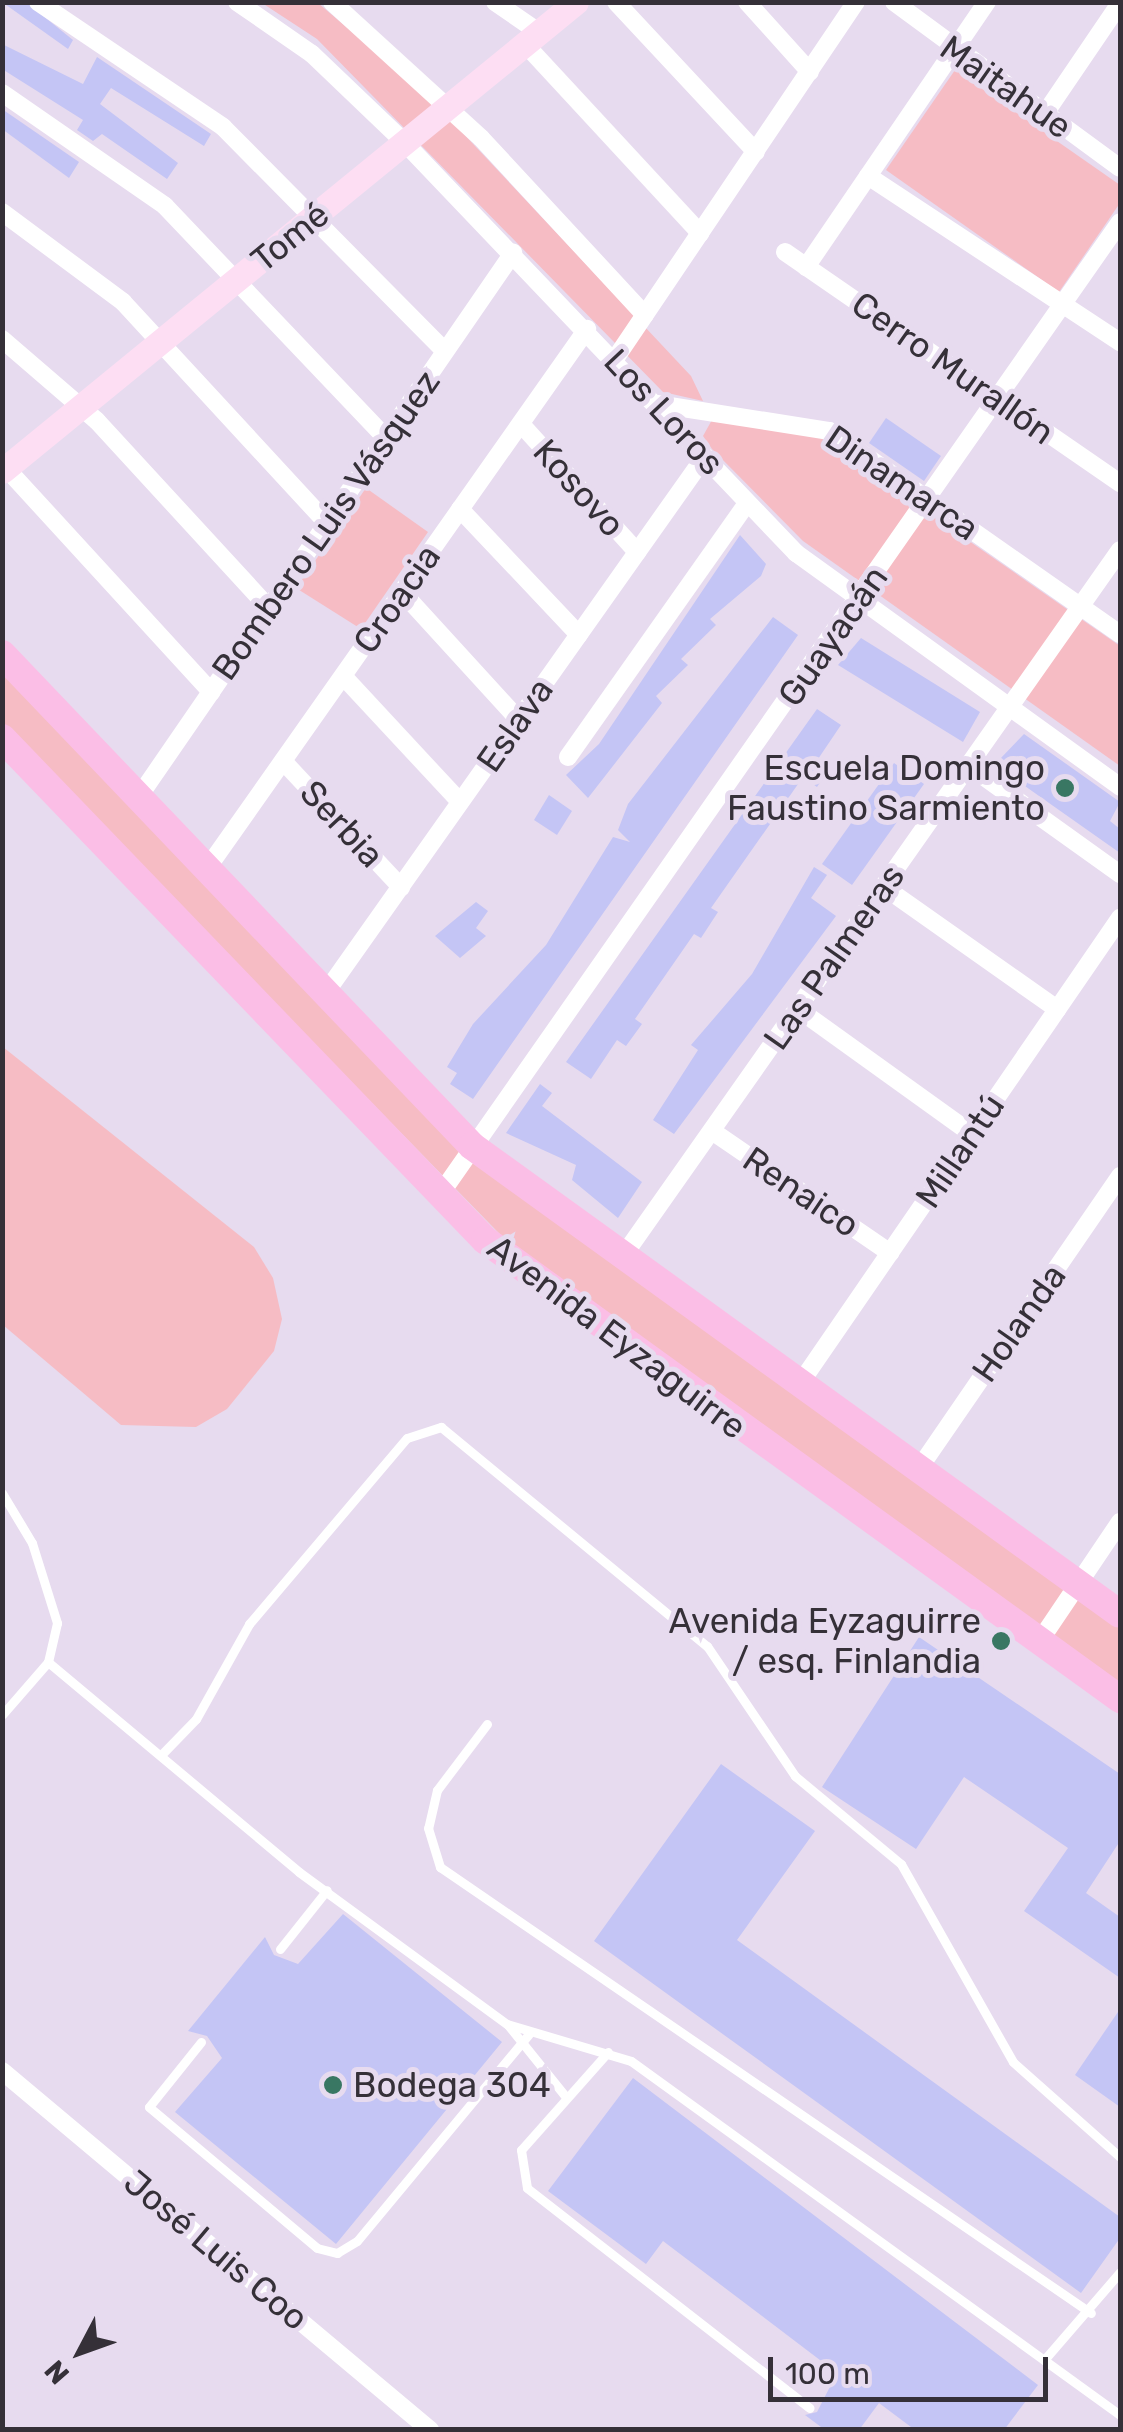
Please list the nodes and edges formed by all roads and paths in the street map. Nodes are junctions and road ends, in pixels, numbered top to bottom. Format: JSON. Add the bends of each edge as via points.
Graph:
{"nodes":[{"id":1,"x":38,"y":2,"type":"edge"},
{"id":2,"x":237,"y":2,"type":"edge"},
{"id":3,"x":332,"y":2,"type":"edge"},
{"id":4,"x":495,"y":2,"type":"edge"},
{"id":5,"x":576,"y":2,"type":"edge"},
{"id":6,"x":616,"y":2,"type":"edge"},
{"id":7,"x":746,"y":2,"type":"edge"},
{"id":8,"x":856,"y":2,"type":"edge"},
{"id":9,"x":894,"y":2,"type":"edge"},
{"id":10,"x":987,"y":2,"type":"edge"},
{"id":11,"x":1120,"y":3,"type":"edge"},
{"id":12,"x":533,"y":38,"type":"junction"},
{"id":13,"x":953,"y":52,"type":"junction"},
{"id":14,"x":810,"y":72,"type":"junction"},
{"id":15,"x":2,"y":93,"type":"edge"},
{"id":16,"x":448,"y":108,"type":"junction"},
{"id":17,"x":1044,"y":115,"type":"junction"},
{"id":18,"x":405,"y":143,"type":"junction"},
{"id":19,"x":756,"y":152,"type":"junction"},
{"id":20,"x":1120,"y":168,"type":"edge"},
{"id":21,"x":868,"y":176,"type":"junction"},
{"id":22,"x":2,"y":212,"type":"edge"},
{"id":23,"x":315,"y":217,"type":"junction"},
{"id":24,"x":1120,"y":222,"type":"edge"},
{"id":25,"x":700,"y":233,"type":"junction"},
{"id":26,"x":513,"y":252,"type":"junction"},
{"id":27,"x":785,"y":252,"type":"dead end"},
{"id":28,"x":806,"y":267,"type":"junction"},
{"id":29,"x":238,"y":280,"type":"junction"},
{"id":30,"x":1062,"y":306,"type":"junction"},
{"id":31,"x":645,"y":315,"type":"junction"},
{"id":32,"x":587,"y":329,"type":"junction"},
{"id":33,"x":2,"y":339,"type":"edge"},
{"id":34,"x":1120,"y":342,"type":"edge"},
{"id":35,"x":160,"y":343,"type":"junction"},
{"id":36,"x":446,"y":352,"type":"junction"},
{"id":37,"x":615,"y":359,"type":"junction"},
{"id":38,"x":998,"y":400,"type":"junction"},
{"id":39,"x":657,"y":404,"type":"junction"},
{"id":40,"x":81,"y":408,"type":"junction"},
{"id":41,"x":520,"y":424,"type":"junction"},
{"id":42,"x":386,"y":438,"type":"junction"},
{"id":43,"x":706,"y":456,"type":"junction"},
{"id":44,"x":4,"y":470,"type":"edge"},
{"id":45,"x":1120,"y":483,"type":"edge"},
{"id":46,"x":930,"y":499,"type":"junction"},
{"id":47,"x":747,"y":503,"type":"junction"},
{"id":48,"x":460,"y":509,"type":"junction"},
{"id":49,"x":328,"y":523,"type":"junction"},
{"id":50,"x":1120,"y":550,"type":"edge"},
{"id":51,"x":638,"y":552,"type":"junction"},
{"id":52,"x":402,"y":592,"type":"junction"},
{"id":53,"x":859,"y":600,"type":"junction"},
{"id":54,"x":1082,"y":606,"type":"junction"},
{"id":55,"x":269,"y":608,"type":"junction"},
{"id":56,"x":1120,"y":634,"type":"edge"},
{"id":57,"x":578,"y":635,"type":"junction"},
{"id":58,"x":2,"y":654,"type":"edge"},
{"id":59,"x":342,"y":676,"type":"junction"},
{"id":60,"x":211,"y":692,"type":"junction"},
{"id":61,"x":1010,"y":708,"type":"junction"},
{"id":62,"x":519,"y":720,"type":"junction"},
{"id":63,"x":2,"y":738,"type":"edge"},
{"id":64,"x":568,"y":756,"type":"dead end"},
{"id":65,"x":283,"y":761,"type":"junction"},
{"id":66,"x":969,"y":766,"type":"junction"},
{"id":67,"x":1120,"y":787,"type":"edge"},
{"id":68,"x":138,"y":798,"type":"junction"},
{"id":69,"x":460,"y":802,"type":"junction"},
{"id":70,"x":206,"y":870,"type":"junction"},
{"id":71,"x":1120,"y":874,"type":"edge"},
{"id":72,"x":401,"y":886,"type":"junction"},
{"id":73,"x":884,"y":886,"type":"junction"},
{"id":74,"x":1120,"y":918,"type":"edge"},
{"id":75,"x":324,"y":994,"type":"junction"},
{"id":76,"x":798,"y":1009,"type":"junction"},
{"id":77,"x":1057,"y":1010,"type":"junction"},
{"id":78,"x":712,"y":1131,"type":"junction"},
{"id":79,"x":972,"y":1134,"type":"junction"},
{"id":80,"x":472,"y":1146,"type":"junction"},
{"id":81,"x":1120,"y":1176,"type":"edge"},
{"id":82,"x":440,"y":1196,"type":"junction"},
{"id":83,"x":890,"y":1253,"type":"junction"},
{"id":84,"x":621,"y":1259,"type":"junction"},
{"id":85,"x":799,"y":1385,"type":"junction"},
{"id":86,"x":918,"y":1470,"type":"junction"},
{"id":87,"x":2,"y":1493,"type":"edge"},
{"id":88,"x":1120,"y":1522,"type":"edge"},
{"id":89,"x":1078,"y":1584,"type":"junction"},
{"id":90,"x":1120,"y":1614,"type":"edge"},
{"id":91,"x":1039,"y":1642,"type":"junction"},
{"id":92,"x":48,"y":1662,"type":"junction"},
{"id":93,"x":1120,"y":1700,"type":"edge"},
{"id":94,"x":2,"y":1715,"type":"edge"},
{"id":95,"x":487,"y":1724,"type":"dead end"},
{"id":96,"x":161,"y":1755,"type":"junction"},
{"id":97,"x":327,"y":1890,"type":"junction"},
{"id":98,"x":280,"y":1949,"type":"dead end"},
{"id":99,"x":507,"y":2024,"type":"junction"},
{"id":100,"x":530,"y":2034,"type":"junction"},
{"id":101,"x":201,"y":2042,"type":"dead end"},
{"id":102,"x":518,"y":2048,"type":"junction"},
{"id":103,"x":608,"y":2052,"type":"junction"},
{"id":104,"x":2,"y":2071,"type":"edge"},
{"id":105,"x":566,"y":2096,"type":"junction"},
{"id":106,"x":1120,"y":2157,"type":"edge"},
{"id":107,"x":1120,"y":2272,"type":"edge"},
{"id":108,"x":1091,"y":2313,"type":"junction"},
{"id":109,"x":1044,"y":2360,"type":"junction"},
{"id":110,"x":810,"y":2408,"type":"dead end"},
{"id":111,"x":1120,"y":2415,"type":"edge"},
{"id":112,"x":430,"y":2430,"type":"edge"}],
"edges":[{"from":1,"to":23,"type":"street","via":[[224,127]]},
{"from":2,"to":18,"type":"street","name":"Los Loros","via":[[312,54]]},
{"from":3,"to":16,"type":"street"},
{"from":4,"to":12,"type":"street"},
{"from":5,"to":12,"type":"street","name":"Tomé"},
{"from":6,"to":19,"type":"street"},
{"from":7,"to":14,"type":"street"},
{"from":8,"to":14,"type":"street"},
{"from":9,"to":13,"type":"street","name":"Maitahue"},
{"from":10,"to":13,"type":"street"},
{"from":11,"to":17,"type":"street"},
{"from":12,"to":16,"type":"street","name":"Tomé"},
{"from":12,"to":25,"type":"street"},
{"from":13,"to":17,"type":"street","name":"Maitahue"},
{"from":13,"to":21,"type":"street"},
{"from":14,"to":19,"type":"street"},
{"from":15,"to":29,"type":"street","via":[[156,198]]},
{"from":16,"to":18,"type":"street","name":"Tomé"},
{"from":16,"to":31,"type":"street"},
{"from":17,"to":20,"type":"street","name":"Maitahue"},
{"from":18,"to":23,"type":"street","name":"Tomé"},
{"from":18,"to":26,"type":"street","name":"Los Loros"},
{"from":19,"to":25,"type":"street"},
{"from":21,"to":28,"type":"street"},
{"from":21,"to":30,"type":"street"},
{"from":22,"to":35,"type":"street","via":[[89,272]]},
{"from":23,"to":29,"type":"street","name":"Tomé"},
{"from":23,"to":36,"type":"street"},
{"from":24,"to":30,"type":"street","name":"Guayacán"},
{"from":25,"to":31,"type":"street"},
{"from":26,"to":32,"type":"street","name":"Los Loros"},
{"from":26,"to":36,"type":"street","name":"Bombero Luis Vásquez"},
{"from":27,"to":28,"type":"street","name":"Cerro Murallón"},
{"from":28,"to":38,"type":"street","name":"Cerro Murallón"},
{"from":29,"to":35,"type":"street","name":"Tomé"},
{"from":29,"to":42,"type":"street"},
{"from":30,"to":34,"type":"street"},
{"from":30,"to":38,"type":"street","name":"Guayacán"},
{"from":31,"to":37,"type":"street"},
{"from":32,"to":37,"type":"street","name":"Los Loros"},
{"from":32,"to":41,"type":"street","name":"Croacia"},
{"from":33,"to":40,"type":"street"},
{"from":35,"to":40,"type":"street","name":"Tomé"},
{"from":35,"to":49,"type":"street"},
{"from":36,"to":42,"type":"street","name":"Bombero Luis Vásquez"},
{"from":37,"to":39,"type":"street","name":"Los Loros"},
{"from":38,"to":45,"type":"street","name":"Cerro Murallón"},
{"from":38,"to":46,"type":"street","name":"Guayacán"},
{"from":39,"to":43,"type":"street","name":"Los Loros"},
{"from":39,"to":46,"type":"street","name":"Dinamarca","via":[[818,426]]},
{"from":40,"to":44,"type":"street","name":"Tomé"},
{"from":40,"to":55,"type":"street"},
{"from":41,"to":48,"type":"street","name":"Croacia"},
{"from":41,"to":51,"type":"street","name":"Kosovo"},
{"from":42,"to":49,"type":"street","name":"Bombero Luis Vásquez"},
{"from":43,"to":47,"type":"street","name":"Los Loros"},
{"from":43,"to":51,"type":"street","name":"Eslava"},
{"from":44,"to":60,"type":"street"},
{"from":46,"to":53,"type":"street","name":"Guayacán"},
{"from":46,"to":54,"type":"street","name":"Dinamarca"},
{"from":47,"to":53,"type":"street","name":"Los Loros"},
{"from":47,"to":64,"type":"street"},
{"from":48,"to":52,"type":"street","name":"Croacia"},
{"from":48,"to":57,"type":"street"},
{"from":49,"to":55,"type":"street","name":"Bombero Luis Vásquez"},
{"from":50,"to":54,"type":"street","name":"Las Palmeras"},
{"from":51,"to":57,"type":"street","name":"Eslava"},
{"from":52,"to":59,"type":"street","name":"Croacia"},
{"from":52,"to":62,"type":"street"},
{"from":53,"to":61,"type":"street","name":"Los Loros"},
{"from":53,"to":80,"type":"street","name":"Guayacán"},
{"from":54,"to":56,"type":"street","name":"Dinamarca"},
{"from":54,"to":61,"type":"street","name":"Las Palmeras"},
{"from":55,"to":60,"type":"street","name":"Bombero Luis Vásquez"},
{"from":57,"to":62,"type":"street","name":"Eslava"},
{"from":58,"to":68,"type":"main road","name":"Avenida Eyzaguirre"},
{"from":59,"to":65,"type":"street","name":"Croacia"},
{"from":59,"to":69,"type":"street"},
{"from":60,"to":68,"type":"street","name":"Bombero Luis Vásquez"},
{"from":61,"to":66,"type":"street","name":"Las Palmeras"},
{"from":61,"to":67,"type":"street","name":"Los Loros"},
{"from":62,"to":69,"type":"street","name":"Eslava"},
{"from":63,"to":82,"type":"main road","name":"Avenida Eyzaguirre"},
{"from":65,"to":70,"type":"street","name":"Croacia"},
{"from":65,"to":72,"type":"street","name":"Serbia"},
{"from":66,"to":71,"type":"street"},
{"from":66,"to":73,"type":"street","name":"Las Palmeras"},
{"from":68,"to":70,"type":"main road","name":"Avenida Eyzaguirre"},
{"from":69,"to":72,"type":"street","name":"Eslava"},
{"from":70,"to":75,"type":"main road","name":"Avenida Eyzaguirre"},
{"from":72,"to":75,"type":"street","name":"Eslava"},
{"from":73,"to":76,"type":"street","name":"Las Palmeras"},
{"from":73,"to":77,"type":"street"},
{"from":74,"to":77,"type":"street","name":"Millantú"},
{"from":75,"to":80,"type":"main road","name":"Avenida Eyzaguirre"},
{"from":76,"to":78,"type":"street","name":"Las Palmeras"},
{"from":76,"to":79,"type":"street"},
{"from":77,"to":79,"type":"street","name":"Millantú"},
{"from":78,"to":83,"type":"street","name":"Renaico"},
{"from":78,"to":84,"type":"street","name":"Las Palmeras"},
{"from":79,"to":83,"type":"street","name":"Millantú"},
{"from":80,"to":82,"type":"street","name":"Guayacán"},
{"from":80,"to":84,"type":"main road","name":"Avenida Eyzaguirre"},
{"from":81,"to":86,"type":"street","name":"Holanda"},
{"from":82,"to":91,"type":"main road","name":"Avenida Eyzaguirre","via":[[523,1273]]},
{"from":83,"to":85,"type":"street","name":"Millantú"},
{"from":84,"to":85,"type":"main road","name":"Avenida Eyzaguirre"},
{"from":85,"to":86,"type":"main road","name":"Avenida Eyzaguirre"},
{"from":86,"to":89,"type":"main road","name":"Avenida Eyzaguirre"},
{"from":87,"to":92,"type":"lane","via":[[52,1588],[58,1623]]},
{"from":88,"to":89,"type":"street"},
{"from":89,"to":90,"type":"main road","name":"Avenida Eyzaguirre"},
{"from":89,"to":91,"type":"street"},
{"from":91,"to":93,"type":"main road","name":"Avenida Eyzaguirre"},
{"from":92,"to":94,"type":"lane"},
{"from":92,"to":96,"type":"lane"},
{"from":95,"to":108,"type":"lane","via":[[437,1790],[428,1828],[440,1867]]},
{"from":96,"to":97,"type":"lane"},
{"from":96,"to":106,"type":"lane","via":[[196,1719],[249,1624],[395,1452],[416,1429],[441,1427],[707,1646],[795,1776],[901,1864],[1013,2062]]},
{"from":97,"to":98,"type":"lane"},
{"from":97,"to":99,"type":"lane"},
{"from":99,"to":100,"type":"lane"},
{"from":99,"to":102,"type":"lane"},
{"from":100,"to":102,"type":"lane"},
{"from":100,"to":103,"type":"lane"},
{"from":101,"to":102,"type":"lane","via":[[148,2107],[317,2248],[337,2253],[357,2241]]},
{"from":102,"to":105,"type":"lane"},
{"from":103,"to":105,"type":"lane"},
{"from":103,"to":109,"type":"lane"},
{"from":104,"to":112,"type":"street","name":"José Luis Coo"},
{"from":105,"to":110,"type":"lane","via":[[521,2150],[532,2196]]},
{"from":107,"to":108,"type":"lane"},
{"from":108,"to":109,"type":"lane"},
{"from":109,"to":111,"type":"lane"}]}
